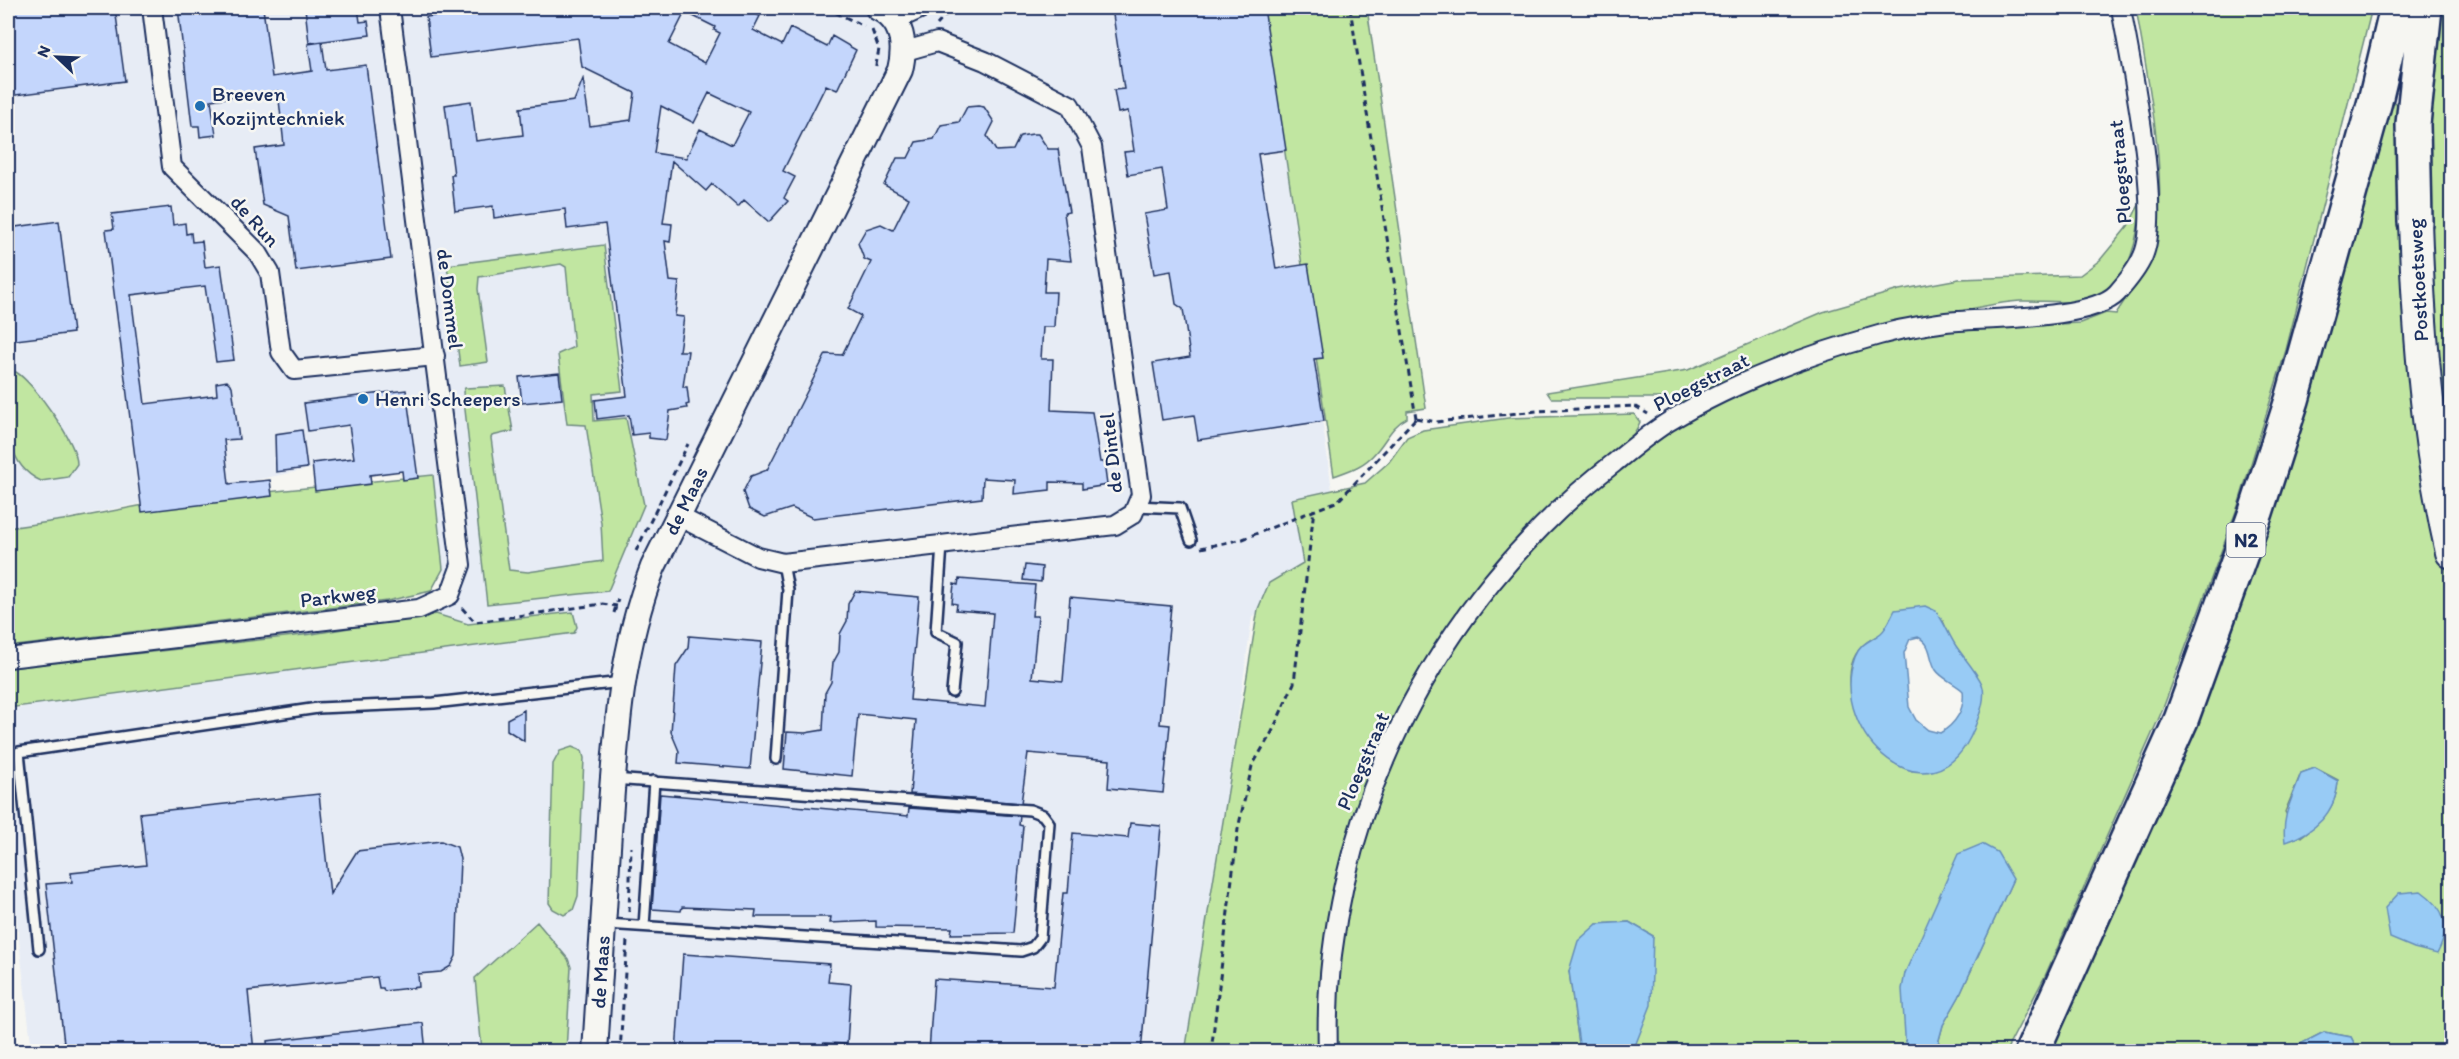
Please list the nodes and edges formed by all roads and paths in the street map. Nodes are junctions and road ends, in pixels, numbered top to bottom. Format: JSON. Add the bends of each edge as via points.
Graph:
{"nodes":[{"id":1,"x":152,"y":8,"type":"edge"},
{"id":2,"x":390,"y":8,"type":"edge"},
{"id":3,"x":826,"y":8,"type":"edge"},
{"id":4,"x":922,"y":8,"type":"edge"},
{"id":5,"x":952,"y":8,"type":"edge"},
{"id":6,"x":1350,"y":8,"type":"edge"},
{"id":7,"x":2121,"y":8,"type":"edge"},
{"id":8,"x":2397,"y":8,"type":"edge"},
{"id":9,"x":2425,"y":8,"type":"edge"},
{"id":10,"x":881,"y":19,"type":"edge"},
{"id":11,"x":937,"y":42,"type":"junction"},
{"id":12,"x":905,"y":51,"type":"junction"},
{"id":13,"x":2415,"y":222,"type":"joint"},
{"id":14,"x":435,"y":356,"type":"junction"},
{"id":15,"x":1416,"y":418,"type":"junction"},
{"id":16,"x":1664,"y":424,"type":"junction"},
{"id":17,"x":1136,"y":507,"type":"junction"},
{"id":18,"x":1314,"y":508,"type":"junction"},
{"id":19,"x":678,"y":516,"type":"junction"},
{"id":20,"x":1191,"y":540,"type":"joint"},
{"id":21,"x":942,"y":545,"type":"junction"},
{"id":22,"x":2451,"y":552,"type":"edge"},
{"id":23,"x":783,"y":563,"type":"junction"},
{"id":24,"x":450,"y":595,"type":"junction"},
{"id":25,"x":636,"y":612,"type":"junction"},
{"id":26,"x":8,"y":658,"type":"edge"},
{"id":27,"x":622,"y":682,"type":"junction"},
{"id":28,"x":952,"y":692,"type":"dead end"},
{"id":29,"x":776,"y":759,"type":"dead end"},
{"id":30,"x":613,"y":779,"type":"junction"},
{"id":31,"x":654,"y":782,"type":"junction"},
{"id":32,"x":632,"y":836,"type":"dead end"},
{"id":33,"x":603,"y":923,"type":"junction"},
{"id":34,"x":628,"y":925,"type":"junction"},
{"id":35,"x":644,"y":926,"type":"junction"},
{"id":36,"x":39,"y":949,"type":"dead end"},
{"id":37,"x":595,"y":1052,"type":"edge"},
{"id":38,"x":620,"y":1052,"type":"edge"},
{"id":39,"x":1211,"y":1052,"type":"edge"},
{"id":40,"x":1328,"y":1052,"type":"edge"},
{"id":41,"x":2032,"y":1052,"type":"edge"}],
"edges":[{"from":1,"to":14,"type":"street","name":"de Run","via":[[172,167],[258,253],[270,273],[281,352],[294,370]]},
{"from":2,"to":14,"type":"street","name":"de Dommel"},
{"from":3,"to":10,"type":"path"},
{"from":4,"to":10,"type":"street"},
{"from":5,"to":11,"type":"path","via":[[936,26]]},
{"from":6,"to":15,"type":"path"},
{"from":7,"to":16,"type":"street","name":"Ploegstraat","via":[[2146,163],[2149,224],[2143,256],[2115,295],[2101,305],[2076,311],[1942,323],[1881,334],[1795,362]]},
{"from":8,"to":41,"type":"highway","number":"N2","via":[[2295,389],[2256,512],[2181,720]]},
{"from":9,"to":13,"type":"highway","name":"Postkoetsweg","via":[[2413,124]]},
{"from":10,"to":12,"type":"street","via":[[902,33]]},
{"from":11,"to":12,"type":"street"},
{"from":11,"to":17,"type":"street","name":"de Dintel","via":[[985,61],[1070,105],[1092,147],[1141,495]]},
{"from":12,"to":19,"type":"street","name":"de Maas","via":[[900,70]]},
{"from":13,"to":22,"type":"highway","name":"Postkoetsweg","via":[[2419,341]]},
{"from":14,"to":24,"type":"street","name":"de Dommel","via":[[461,565]]},
{"from":15,"to":16,"type":"path","via":[[1436,422],[1635,406]]},
{"from":15,"to":18,"type":"path","via":[[1338,501]]},
{"from":16,"to":40,"type":"street","name":"Ploegstraat","via":[[1593,479],[1500,572],[1456,629],[1410,707],[1380,770],[1358,829],[1345,881],[1333,953]]},
{"from":17,"to":20,"type":"lane","via":[[1180,508]]},
{"from":17,"to":21,"type":"street","name":"de Dintel","via":[[1133,514],[1115,525]]},
{"from":18,"to":20,"type":"path","via":[[1243,539],[1198,549]]},
{"from":18,"to":39,"type":"path","via":[[1294,683],[1252,766],[1238,830]]},
{"from":19,"to":23,"type":"street","name":"de Dintel","via":[[758,556]]},
{"from":19,"to":25,"type":"street","name":"de Maas"},
{"from":21,"to":23,"type":"street","name":"de Dintel"},
{"from":21,"to":28,"type":"lane","via":[[936,632],[957,642]]},
{"from":23,"to":29,"type":"lane","via":[[788,590]]},
{"from":24,"to":25,"type":"path","via":[[475,622],[602,603]]},
{"from":24,"to":26,"type":"street","name":"Parkweg","via":[[419,609]]},
{"from":25,"to":27,"type":"street","name":"de Maas"},
{"from":27,"to":30,"type":"street","name":"de Maas"},
{"from":27,"to":36,"type":"lane","via":[[434,703],[318,708],[19,752]]},
{"from":30,"to":31,"type":"lane"},
{"from":30,"to":33,"type":"street","name":"de Maas"},
{"from":31,"to":35,"type":"lane"},
{"from":31,"to":35,"type":"lane","via":[[1030,810],[1043,815],[1049,823],[1040,938],[1033,947],[1021,951]]},
{"from":32,"to":34,"type":"path","name":"de Maas"},
{"from":33,"to":34,"type":"lane"},
{"from":33,"to":37,"type":"street","name":"de Maas"},
{"from":34,"to":35,"type":"lane"},
{"from":34,"to":38,"type":"path","name":"de Maas"}]}
